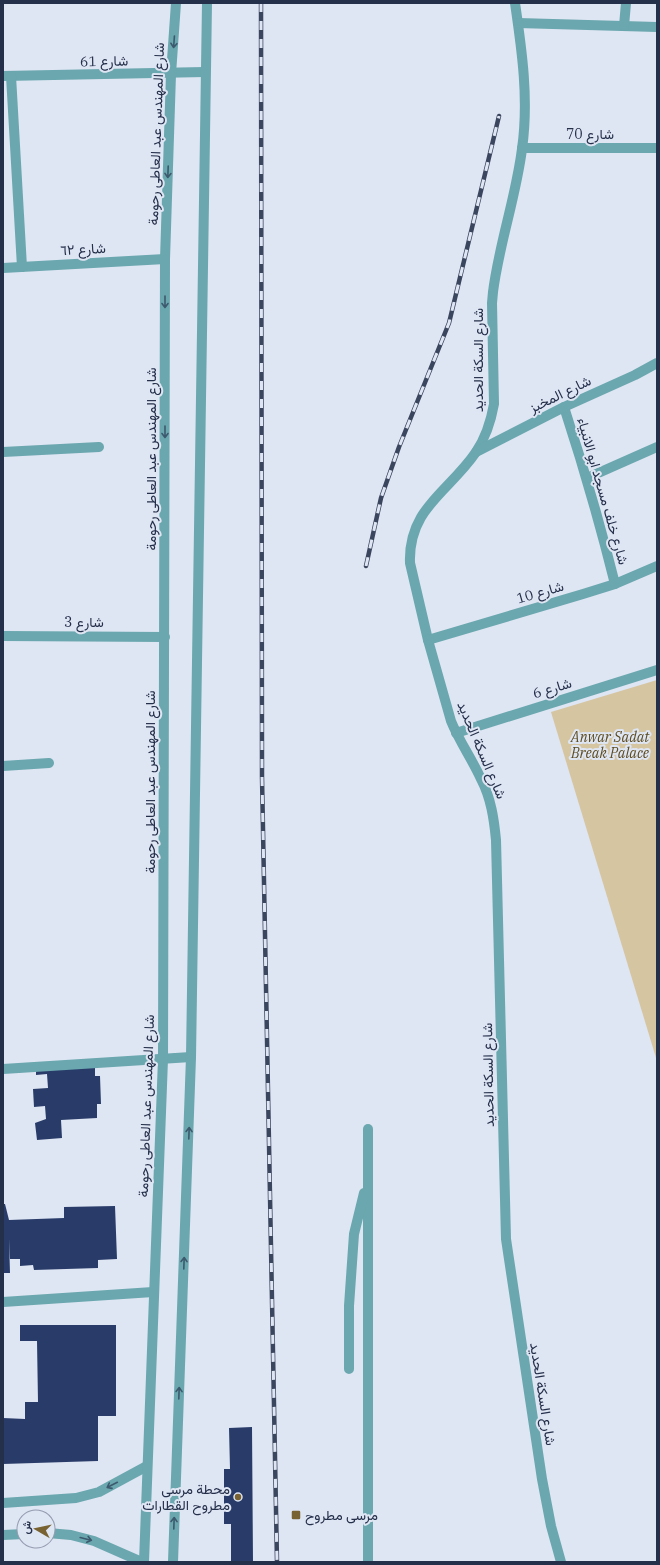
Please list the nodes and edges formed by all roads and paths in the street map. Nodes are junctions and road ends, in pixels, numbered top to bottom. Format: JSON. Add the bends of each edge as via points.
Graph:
{"nodes":[{"id":1,"x":176,"y":3,"type":"edge"},
{"id":2,"x":207,"y":3,"type":"edge"},
{"id":3,"x":515,"y":3,"type":"edge"},
{"id":4,"x":626,"y":3,"type":"edge"},
{"id":5,"x":518,"y":23,"type":"junction"},
{"id":6,"x":624,"y":26,"type":"junction"},
{"id":7,"x":657,"y":27,"type":"edge"},
{"id":8,"x":205,"y":72,"type":"junction"},
{"id":9,"x":171,"y":74,"type":"junction"},
{"id":10,"x":7,"y":76,"type":"edge"},
{"id":11,"x":522,"y":148,"type":"junction"},
{"id":12,"x":657,"y":148,"type":"edge"},
{"id":13,"x":165,"y":258,"type":"junction"},
{"id":14,"x":22,"y":267,"type":"junction"},
{"id":15,"x":3,"y":268,"type":"edge"},
{"id":16,"x":657,"y":363,"type":"edge"},
{"id":17,"x":564,"y":407,"type":"junction"},
{"id":18,"x":99,"y":447,"type":"dead end"},
{"id":19,"x":657,"y":447,"type":"edge"},
{"id":20,"x":3,"y":452,"type":"edge"},
{"id":21,"x":476,"y":452,"type":"junction"},
{"id":22,"x":587,"y":478,"type":"junction"},
{"id":23,"x":657,"y":566,"type":"edge"},
{"id":24,"x":614,"y":584,"type":"junction"},
{"id":25,"x":3,"y":636,"type":"edge"},
{"id":26,"x":164,"y":637,"type":"junction"},
{"id":27,"x":428,"y":640,"type":"junction"},
{"id":28,"x":657,"y":670,"type":"edge"},
{"id":29,"x":456,"y":733,"type":"junction"},
{"id":30,"x":49,"y":763,"type":"dead end"},
{"id":31,"x":3,"y":766,"type":"edge"},
{"id":32,"x":191,"y":1057,"type":"junction"},
{"id":33,"x":162,"y":1059,"type":"junction"},
{"id":34,"x":3,"y":1069,"type":"edge"},
{"id":35,"x":368,"y":1129,"type":"dead end"},
{"id":36,"x":368,"y":1177,"type":"junction"},
{"id":37,"x":153,"y":1292,"type":"junction"},
{"id":38,"x":3,"y":1302,"type":"edge"},
{"id":39,"x":349,"y":1370,"type":"dead end"},
{"id":40,"x":147,"y":1466,"type":"junction"},
{"id":41,"x":3,"y":1503,"type":"edge"},
{"id":42,"x":16,"y":1534,"type":"edge"},
{"id":43,"x":56,"y":1534,"type":"edge"},
{"id":44,"x":3,"y":1535,"type":"edge"},
{"id":45,"x":143,"y":1562,"type":"edge"},
{"id":46,"x":173,"y":1562,"type":"edge"},
{"id":47,"x":368,"y":1562,"type":"edge"},
{"id":48,"x":561,"y":1562,"type":"edge"}],
"edges":[{"from":1,"to":9,"type":"street","name":"شارع المهندس عبد العاطى رحومة","one_way":true},
{"from":2,"to":8,"type":"street"},
{"from":3,"to":5,"type":"street","name":"شارع السكة الحديد"},
{"from":4,"to":6,"type":"street"},
{"from":5,"to":6,"type":"street"},
{"from":5,"to":11,"type":"street","name":"شارع السكة الحديد","via":[[524,77]]},
{"from":6,"to":7,"type":"street"},
{"from":8,"to":9,"type":"street","name":"شارع 61"},
{"from":8,"to":32,"type":"street"},
{"from":9,"to":10,"type":"street","name":"شارع 61"},
{"from":9,"to":13,"type":"street","name":"شارع المهندس عبد العاطى رحومة","one_way":true},
{"from":10,"to":14,"type":"street"},
{"from":11,"to":12,"type":"street","name":"شارع 70"},
{"from":11,"to":21,"type":"street","name":"شارع السكة الحديد","via":[[493,292],[492,420]]},
{"from":13,"to":14,"type":"street","name":"شارع ٦٢"},
{"from":13,"to":26,"type":"street","name":"شارع المهندس عبد العاطى رحومة","one_way":true},
{"from":14,"to":15,"type":"street","name":"شارع ٦٢"},
{"from":16,"to":17,"type":"street","name":"شارع المخبز"},
{"from":17,"to":21,"type":"street","name":"شارع المخبز"},
{"from":17,"to":22,"type":"street","name":"شارع خلف مسجد ابو الانبياء"},
{"from":18,"to":20,"type":"street"},
{"from":19,"to":22,"type":"street"},
{"from":21,"to":27,"type":"street","name":"شارع السكة الحديد","via":[[422,514],[411,537],[410,563]]},
{"from":22,"to":24,"type":"street","name":"شارع خلف مسجد ابو الانبياء"},
{"from":23,"to":24,"type":"street","name":"شارع 10"},
{"from":24,"to":27,"type":"street","name":"شارع 10"},
{"from":25,"to":26,"type":"street","name":"شارع 3"},
{"from":26,"to":33,"type":"street","name":"شارع المهندس عبد العاطى رحومة"},
{"from":27,"to":29,"type":"street","name":"شارع السكة الحديد"},
{"from":28,"to":29,"type":"street","name":"شارع 6"},
{"from":29,"to":48,"type":"street","name":"شارع السكة الحديد","via":[[482,779],[494,819],[506,1239],[542,1479]]},
{"from":30,"to":31,"type":"street"},
{"from":32,"to":33,"type":"street"},
{"from":46,"to":32,"type":"street","one_way":true},
{"from":33,"to":34,"type":"street"},
{"from":33,"to":37,"type":"street","name":"شارع المهندس عبد العاطى رحومة"},
{"from":35,"to":36,"type":"street"},
{"from":36,"to":39,"type":"street","via":[[354,1234]]},
{"from":36,"to":47,"type":"street"},
{"from":37,"to":38,"type":"street"},
{"from":37,"to":40,"type":"street","name":"شارع المهندس عبد العاطى رحومة"},
{"from":40,"to":41,"type":"street","one_way":true,"via":[[99,1492],[76,1498]]},
{"from":40,"to":45,"type":"street","name":"شارع المهندس عبد العاطى رحومة"},
{"from":42,"to":44,"type":"street"},
{"from":43,"to":45,"type":"street","one_way":true,"via":[[94,1541]]}]}
